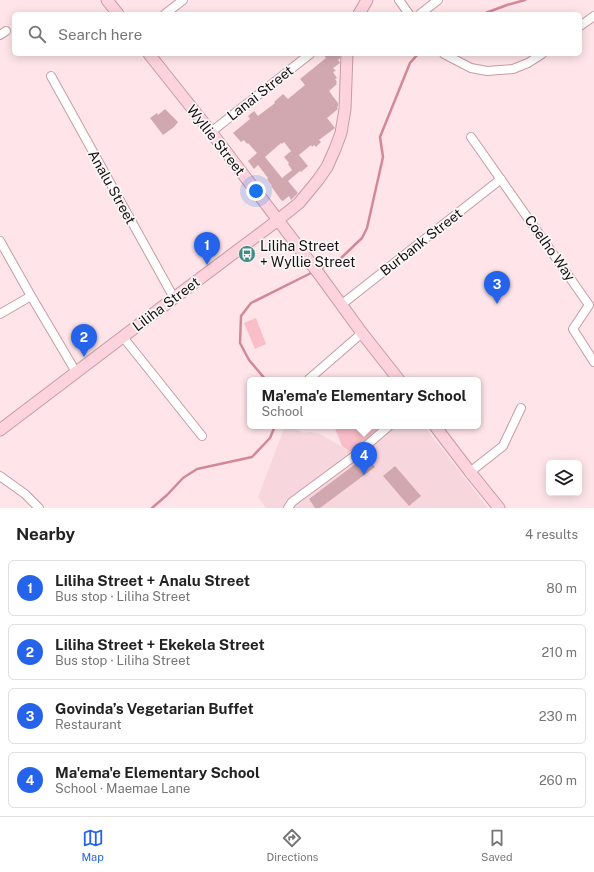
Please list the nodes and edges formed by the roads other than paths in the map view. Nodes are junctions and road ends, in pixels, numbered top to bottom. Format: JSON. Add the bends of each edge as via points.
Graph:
{"nodes":[{"id":1,"x":107,"y":0,"type":"edge"},
{"id":2,"x":183,"y":0,"type":"edge"},
{"id":3,"x":367,"y":0,"type":"edge"},
{"id":4,"x":398,"y":0,"type":"edge"},
{"id":5,"x":438,"y":0,"type":"edge"},
{"id":6,"x":116,"y":12,"type":"edge"},
{"id":7,"x":168,"y":12,"type":"edge"},
{"id":8,"x":360,"y":12,"type":"edge"},
{"id":9,"x":408,"y":12,"type":"edge"},
{"id":10,"x":423,"y":12,"type":"edge"},
{"id":11,"x":594,"y":16,"type":"edge"},
{"id":12,"x":582,"y":25,"type":"edge"},
{"id":13,"x":151,"y":56,"type":"edge"},
{"id":14,"x":307,"y":56,"type":"edge"},
{"id":15,"x":347,"y":56,"type":"edge"},
{"id":16,"x":448,"y":56,"type":"edge"},
{"id":17,"x":539,"y":56,"type":"edge"},
{"id":18,"x":51,"y":76,"type":"dead end"},
{"id":19,"x":210,"y":132,"type":"junction"},
{"id":20,"x":471,"y":137,"type":"dead end"},
{"id":21,"x":501,"y":179,"type":"junction"},
{"id":22,"x":278,"y":220,"type":"junction"},
{"id":23,"x":0,"y":241,"type":"edge"},
{"id":24,"x":31,"y":296,"type":"junction"},
{"id":25,"x":174,"y":298,"type":"junction"},
{"id":26,"x":341,"y":305,"type":"junction"},
{"id":27,"x":0,"y":314,"type":"edge"},
{"id":28,"x":362,"y":333,"type":"junction"},
{"id":29,"x":123,"y":337,"type":"junction"},
{"id":30,"x":594,"y":362,"type":"edge"},
{"id":31,"x":76,"y":372,"type":"junction"},
{"id":32,"x":311,"y":377,"type":"edge"},
{"id":33,"x":397,"y":377,"type":"edge"},
{"id":34,"x":521,"y":408,"type":"dead end"},
{"id":35,"x":386,"y":429,"type":"edge"},
{"id":36,"x":437,"y":429,"type":"edge"},
{"id":37,"x":0,"y":430,"type":"edge"},
{"id":38,"x":202,"y":436,"type":"dead end"},
{"id":39,"x":470,"y":472,"type":"junction"},
{"id":40,"x":0,"y":476,"type":"edge"},
{"id":41,"x":39,"y":508,"type":"edge"},
{"id":42,"x":288,"y":508,"type":"edge"},
{"id":43,"x":499,"y":508,"type":"edge"}],
"edges":[{"from":1,"to":6,"type":"street"},
{"from":2,"to":7,"type":"street"},
{"from":3,"to":8,"type":"street"},
{"from":4,"to":9,"type":"street"},
{"from":5,"to":10,"type":"street"},
{"from":11,"to":12,"type":"street"},
{"from":13,"to":19,"type":"street","name":"Wyllie Street"},
{"from":14,"to":19,"type":"street","name":"Lanai Street"},
{"from":15,"to":22,"type":"street","name":"Liliha Street","via":[[345,109],[336,149],[318,180],[299,202]]},
{"from":16,"to":17,"type":"street","via":[[471,68],[487,71],[513,69]]},
{"from":18,"to":25,"type":"street","name":"Analu Street"},
{"from":19,"to":22,"type":"street","name":"Wyllie Street"},
{"from":20,"to":21,"type":"street","name":"Coelho Way"},
{"from":21,"to":26,"type":"street","name":"Burbank Street"},
{"from":21,"to":30,"type":"street","name":"Coelho Way","via":[[589,305],[573,328]]},
{"from":22,"to":25,"type":"street","name":"Liliha Street"},
{"from":22,"to":26,"type":"street","name":"Wyllie Street"},
{"from":23,"to":24,"type":"street"},
{"from":24,"to":27,"type":"street"},
{"from":24,"to":31,"type":"street"},
{"from":25,"to":29,"type":"street","name":"Liliha Street"},
{"from":26,"to":28,"type":"street","name":"Wyllie Street"},
{"from":28,"to":32,"type":"street"},
{"from":28,"to":33,"type":"street","name":"Wyllie Street"},
{"from":29,"to":31,"type":"street","name":"Liliha Street"},
{"from":29,"to":38,"type":"street"},
{"from":31,"to":37,"type":"street","name":"Liliha Street"},
{"from":34,"to":39,"type":"street","via":[[503,446]]},
{"from":35,"to":42,"type":"street","via":[[353,457],[292,502]]},
{"from":36,"to":39,"type":"street"},
{"from":39,"to":43,"type":"street"},
{"from":40,"to":41,"type":"street"}]}
